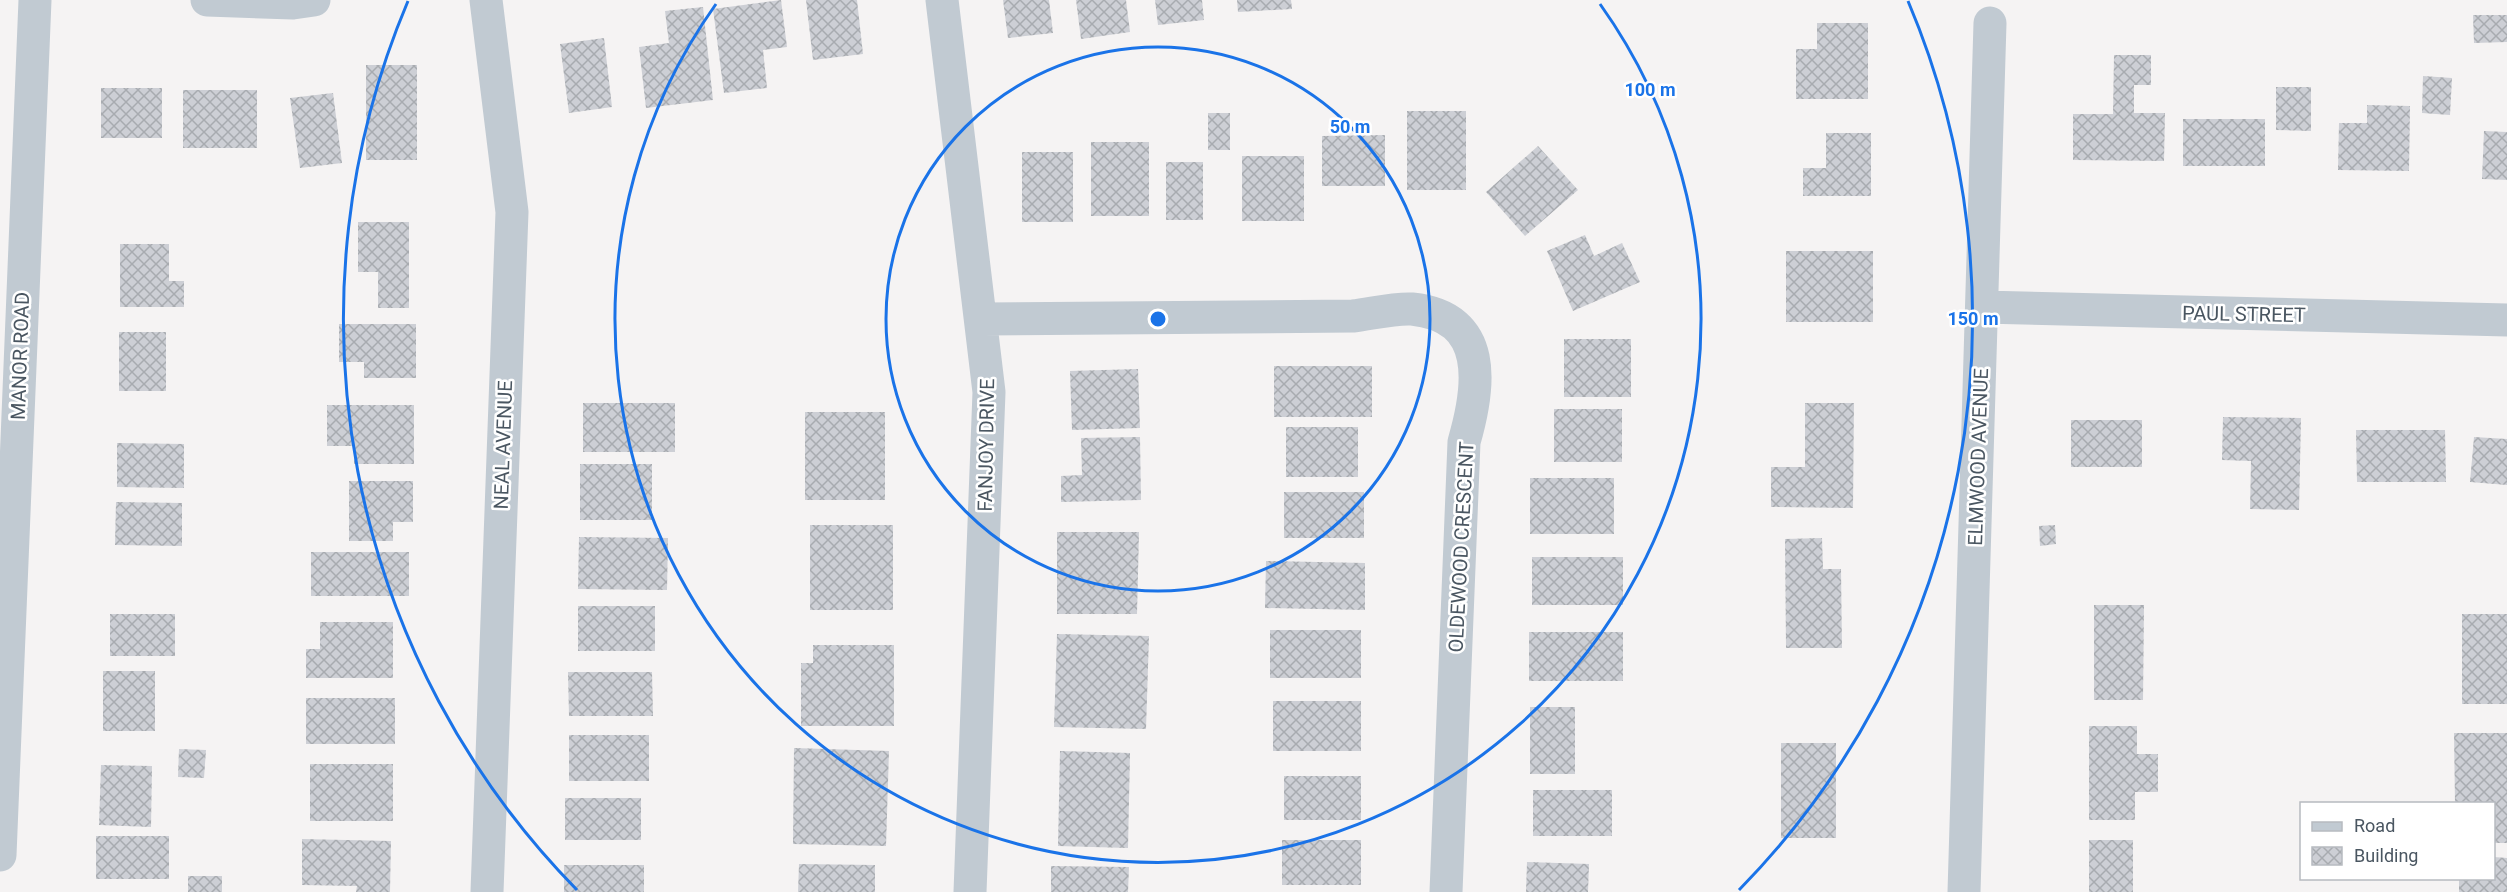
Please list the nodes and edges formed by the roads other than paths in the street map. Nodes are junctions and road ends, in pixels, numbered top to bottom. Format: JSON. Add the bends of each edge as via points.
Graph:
{"nodes":[{"id":1,"x":35,"y":0,"type":"edge"},
{"id":2,"x":207,"y":0,"type":"edge"},
{"id":3,"x":314,"y":0,"type":"edge"},
{"id":4,"x":486,"y":0,"type":"edge"},
{"id":5,"x":942,"y":0,"type":"edge"},
{"id":6,"x":1990,"y":23,"type":"dead end"},
{"id":7,"x":1982,"y":307,"type":"junction"},
{"id":8,"x":982,"y":320,"type":"junction"},
{"id":9,"x":2507,"y":320,"type":"edge"},
{"id":10,"x":0,"y":855,"type":"edge"},
{"id":11,"x":487,"y":892,"type":"edge"},
{"id":12,"x":970,"y":892,"type":"edge"},
{"id":13,"x":1446,"y":892,"type":"edge"},
{"id":14,"x":1964,"y":892,"type":"edge"}],
"edges":[{"from":1,"to":10,"type":"street","name":"MANOR ROAD"},
{"from":2,"to":3,"type":"street"},
{"from":4,"to":11,"type":"street","name":"NEAL AVENUE","via":[[512,212]]},
{"from":5,"to":8,"type":"street","name":"FANJOY DRIVE"},
{"from":6,"to":7,"type":"street","name":"ELMWOOD AVENUE"},
{"from":7,"to":9,"type":"street","name":"PAUL STREET"},
{"from":7,"to":14,"type":"street","name":"ELMWOOD AVENUE"},
{"from":8,"to":12,"type":"street","name":"FANJOY DRIVE","via":[[989,392],[988,457]]},
{"from":8,"to":13,"type":"street","name":"OLDEWOOD CRESCENT","via":[[1353,316],[1411,309],[1437,315],[1459,330],[1472,348],[1476,371],[1473,409],[1464,442]]}]}
